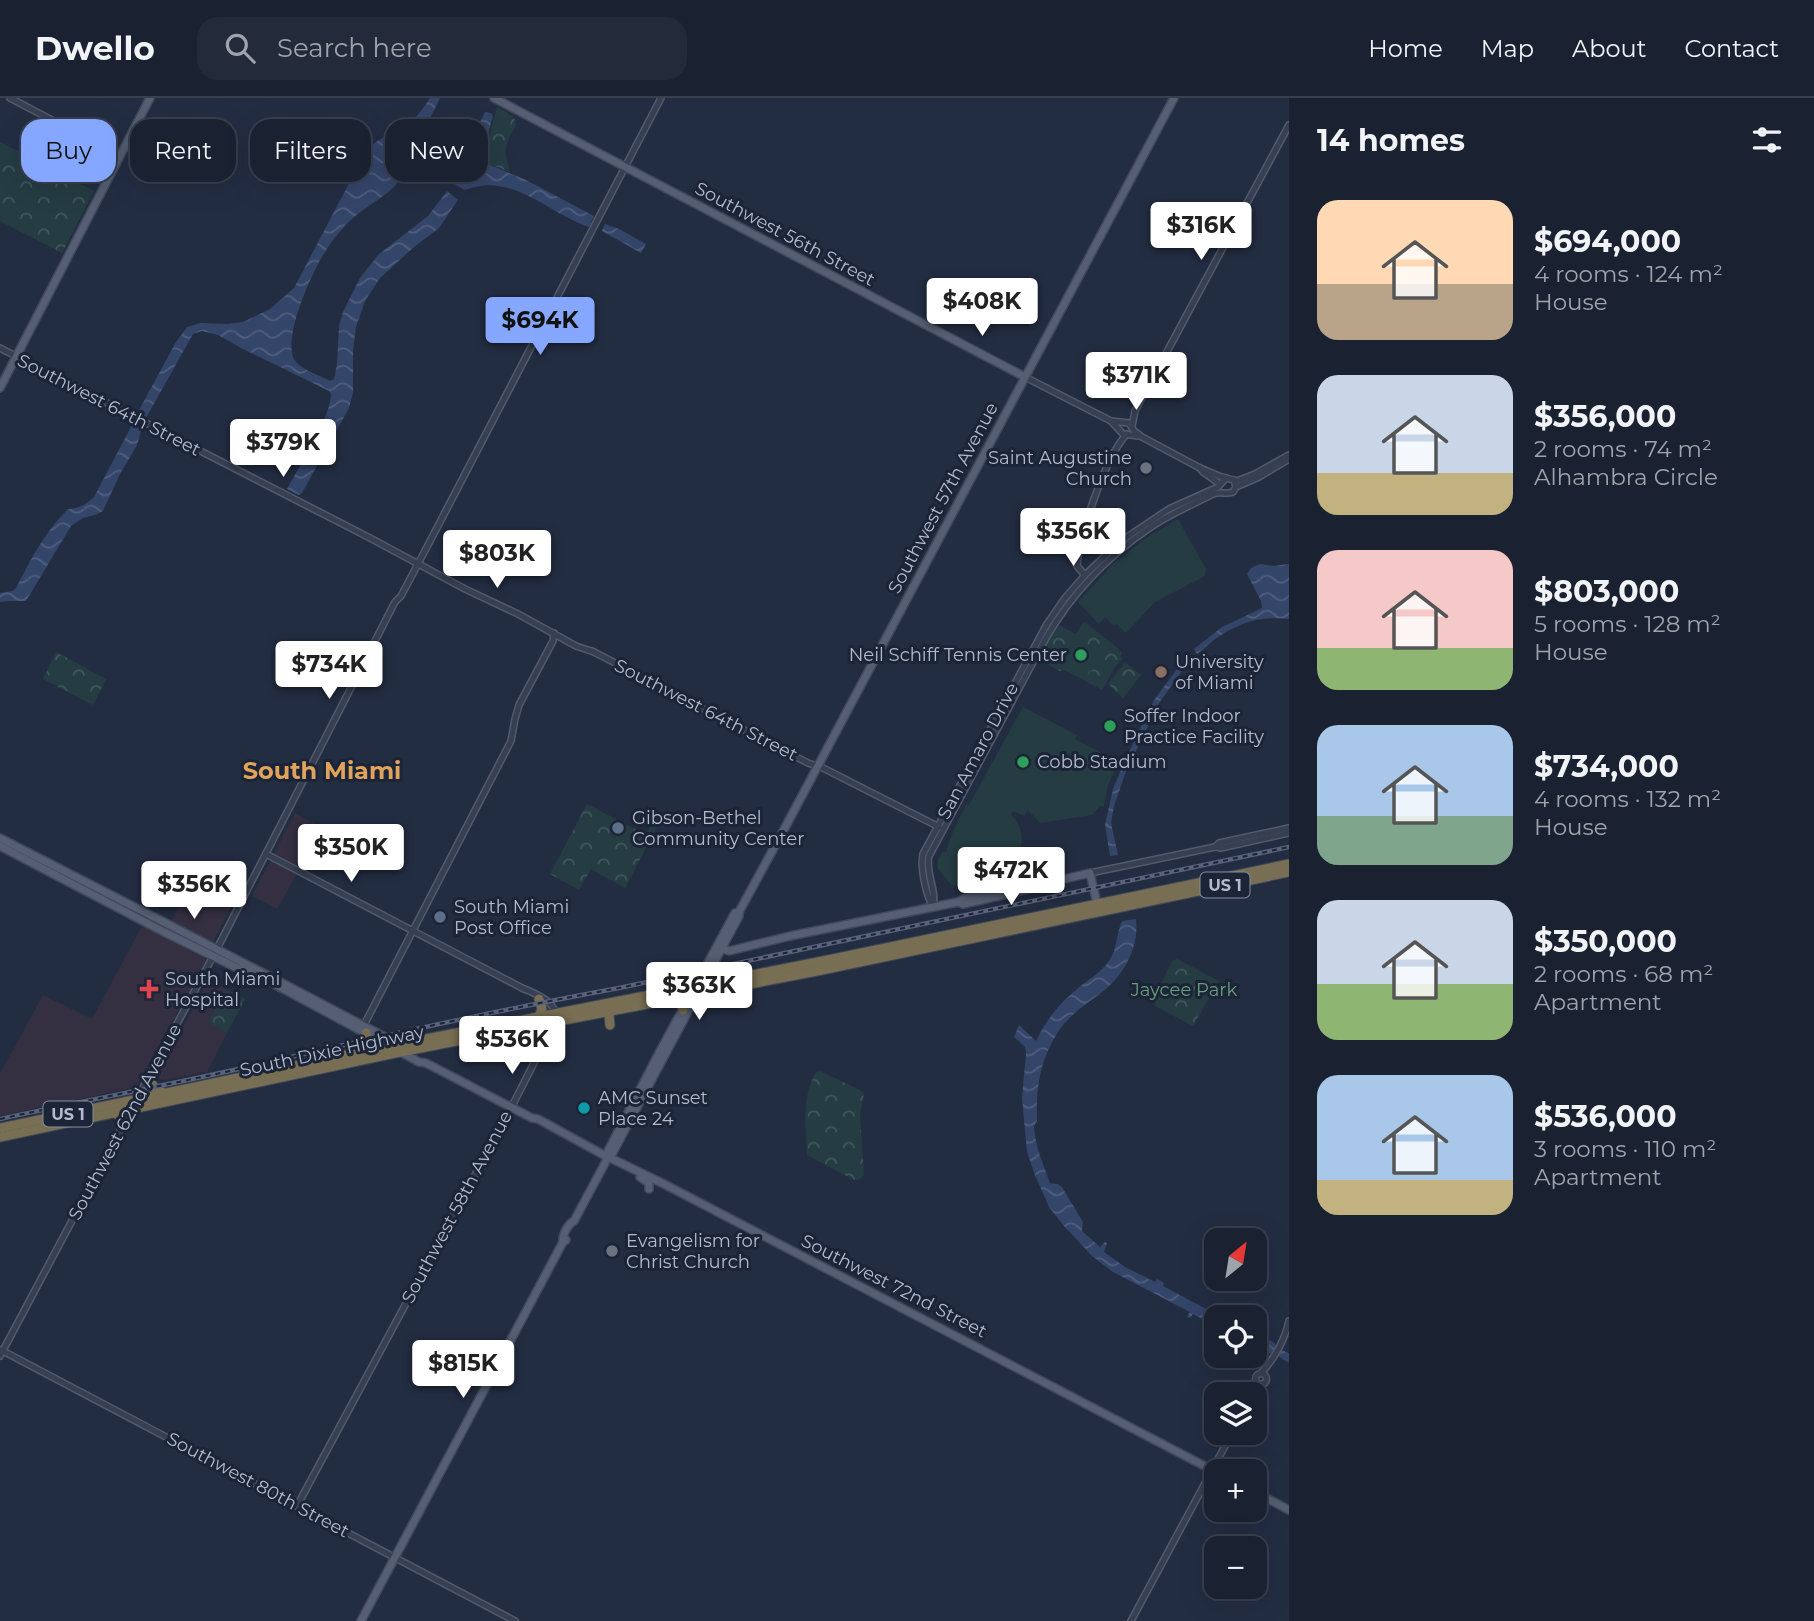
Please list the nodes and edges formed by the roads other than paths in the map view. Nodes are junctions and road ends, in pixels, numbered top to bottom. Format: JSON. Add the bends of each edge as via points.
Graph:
{"nodes":[{"id":1,"x":10,"y":98,"type":"edge"},
{"id":2,"x":150,"y":98,"type":"edge"},
{"id":3,"x":494,"y":98,"type":"edge"},
{"id":4,"x":661,"y":98,"type":"edge"},
{"id":5,"x":1174,"y":98,"type":"edge"},
{"id":6,"x":1289,"y":125,"type":"edge"},
{"id":7,"x":120,"y":156,"type":"junction"},
{"id":8,"x":624,"y":167,"type":"junction"},
{"id":9,"x":0,"y":348,"type":"edge"},
{"id":10,"x":16,"y":357,"type":"junction"},
{"id":11,"x":1025,"y":377,"type":"junction"},
{"id":12,"x":0,"y":388,"type":"edge"},
{"id":13,"x":1126,"y":428,"type":"junction"},
{"id":14,"x":1289,"y":457,"type":"edge"},
{"id":15,"x":1200,"y":468,"type":"junction"},
{"id":16,"x":1209,"y":476,"type":"junction"},
{"id":17,"x":1226,"y":478,"type":"junction"},
{"id":18,"x":1234,"y":480,"type":"junction"},
{"id":19,"x":1220,"y":484,"type":"junction"},
{"id":20,"x":1236,"y":487,"type":"junction"},
{"id":21,"x":1210,"y":489,"type":"junction"},
{"id":22,"x":1223,"y":492,"type":"junction"},
{"id":23,"x":418,"y":564,"type":"junction"},
{"id":24,"x":1087,"y":577,"type":"junction"},
{"id":25,"x":554,"y":632,"type":"junction"},
{"id":26,"x":817,"y":766,"type":"junction"},
{"id":27,"x":940,"y":828,"type":"junction"},
{"id":28,"x":1289,"y":831,"type":"edge"},
{"id":29,"x":0,"y":838,"type":"edge"},
{"id":30,"x":0,"y":846,"type":"edge"},
{"id":31,"x":266,"y":854,"type":"junction"},
{"id":32,"x":1289,"y":864,"type":"edge"},
{"id":33,"x":1289,"y":872,"type":"edge"},
{"id":34,"x":1090,"y":873,"type":"junction"},
{"id":35,"x":933,"y":907,"type":"junction"},
{"id":36,"x":1098,"y":908,"type":"junction"},
{"id":37,"x":739,"y":912,"type":"junction"},
{"id":38,"x":728,"y":925,"type":"junction"},
{"id":39,"x":984,"y":928,"type":"junction"},
{"id":40,"x":413,"y":930,"type":"junction"},
{"id":41,"x":959,"y":933,"type":"junction"},
{"id":42,"x":729,"y":935,"type":"junction"},
{"id":43,"x":976,"y":937,"type":"junction"},
{"id":44,"x":895,"y":946,"type":"junction"},
{"id":45,"x":722,"y":948,"type":"junction"},
{"id":46,"x":743,"y":948,"type":"junction"},
{"id":47,"x":869,"y":952,"type":"junction"},
{"id":48,"x":215,"y":953,"type":"junction"},
{"id":49,"x":884,"y":957,"type":"junction"},
{"id":50,"x":828,"y":960,"type":"junction"},
{"id":51,"x":801,"y":966,"type":"junction"},
{"id":52,"x":817,"y":971,"type":"junction"},
{"id":53,"x":522,"y":988,"type":"junction"},
{"id":54,"x":697,"y":990,"type":"junction"},
{"id":55,"x":539,"y":999,"type":"junction"},
{"id":56,"x":674,"y":999,"type":"junction"},
{"id":57,"x":618,"y":1007,"type":"junction"},
{"id":58,"x":683,"y":1010,"type":"junction"},
{"id":59,"x":595,"y":1014,"type":"junction"},
{"id":60,"x":539,"y":1017,"type":"junction"},
{"id":61,"x":553,"y":1017,"type":"junction"},
{"id":62,"x":365,"y":1029,"type":"junction"},
{"id":63,"x":671,"y":1031,"type":"junction"},
{"id":64,"x":670,"y":1045,"type":"junction"},
{"id":65,"x":399,"y":1048,"type":"junction"},
{"id":66,"x":661,"y":1048,"type":"junction"},
{"id":67,"x":361,"y":1052,"type":"junction"},
{"id":68,"x":149,"y":1076,"type":"junction"},
{"id":69,"x":235,"y":1079,"type":"junction"},
{"id":70,"x":214,"y":1083,"type":"junction"},
{"id":71,"x":225,"y":1090,"type":"junction"},
{"id":72,"x":166,"y":1093,"type":"junction"},
{"id":73,"x":134,"y":1104,"type":"junction"},
{"id":74,"x":511,"y":1107,"type":"junction"},
{"id":75,"x":115,"y":1112,"type":"junction"},
{"id":76,"x":123,"y":1125,"type":"junction"},
{"id":77,"x":0,"y":1128,"type":"edge"},
{"id":78,"x":0,"y":1137,"type":"edge"},
{"id":79,"x":608,"y":1157,"type":"junction"},
{"id":80,"x":633,"y":1169,"type":"junction"},
{"id":81,"x":649,"y":1189,"type":"dead end"},
{"id":82,"x":1289,"y":1318,"type":"edge"},
{"id":83,"x":1288,"y":1329,"type":"edge"},
{"id":84,"x":1,"y":1352,"type":"edge"},
{"id":85,"x":1259,"y":1382,"type":"edge"},
{"id":86,"x":1204,"y":1466,"type":"edge"},
{"id":87,"x":1204,"y":1489,"type":"edge"},
{"id":88,"x":1267,"y":1498,"type":"edge"},
{"id":89,"x":297,"y":1506,"type":"junction"},
{"id":90,"x":1289,"y":1510,"type":"edge"},
{"id":91,"x":395,"y":1558,"type":"junction"},
{"id":92,"x":361,"y":1621,"type":"edge"},
{"id":93,"x":515,"y":1621,"type":"edge"},
{"id":94,"x":1131,"y":1621,"type":"edge"}],
"edges":[{"from":1,"to":7,"type":"street"},
{"from":2,"to":7,"type":"main road"},
{"from":3,"to":8,"type":"main road","name":"Southwest 56th Street"},
{"from":4,"to":8,"type":"street","name":"Southwest 62nd Avenue"},
{"from":5,"to":11,"type":"main road","name":"Southwest 57th Avenue"},
{"from":6,"to":13,"type":"street"},
{"from":7,"to":10,"type":"main road"},
{"from":8,"to":11,"type":"main road","name":"Southwest 56th Street"},
{"from":8,"to":23,"type":"street","name":"Southwest 62nd Avenue"},
{"from":9,"to":10,"type":"street","name":"Southwest 64th Street"},
{"from":10,"to":12,"type":"main road"},
{"from":10,"to":23,"type":"street","name":"Southwest 64th Street"},
{"from":11,"to":13,"type":"street"},
{"from":11,"to":26,"type":"main road","name":"Southwest 57th Avenue"},
{"from":13,"to":15,"type":"street"},
{"from":13,"to":24,"type":"street","via":[[1083,538],[1077,566]]},
{"from":14,"to":18,"type":"street"},
{"from":14,"to":20,"type":"street"},
{"from":15,"to":16,"type":"street"},
{"from":15,"to":17,"type":"street"},
{"from":16,"to":19,"type":"street"},
{"from":16,"to":21,"type":"street"},
{"from":17,"to":18,"type":"street"},
{"from":17,"to":19,"type":"street"},
{"from":18,"to":20,"type":"street"},
{"from":19,"to":21,"type":"street","name":"San Amaro Drive"},
{"from":19,"to":22,"type":"street"},
{"from":20,"to":22,"type":"street","via":[[1230,494]]},
{"from":21,"to":24,"type":"street","name":"San Amaro Drive","via":[[1148,522],[1115,546]]},
{"from":22,"to":24,"type":"street","name":"San Amaro Drive","via":[[1152,526]]},
{"from":23,"to":25,"type":"street","name":"Southwest 64th Street"},
{"from":23,"to":31,"type":"street","name":"Southwest 62nd Avenue"},
{"from":24,"to":27,"type":"street","name":"San Amaro Drive","via":[[1050,631]]},
{"from":25,"to":26,"type":"street","name":"Southwest 64th Street"},
{"from":25,"to":40,"type":"street","via":[[518,708],[511,741]]},
{"from":26,"to":27,"type":"street","name":"Southwest 64th Street"},
{"from":26,"to":37,"type":"main road","name":"Southwest 57th Avenue"},
{"from":27,"to":35,"type":"street","name":"San Amaro Drive","via":[[922,858]]},
{"from":28,"to":34,"type":"street"},
{"from":29,"to":48,"type":"main road","name":"Southwest 72nd Street"},
{"from":30,"to":48,"type":"main road","name":"Southwest 72nd Street"},
{"from":31,"to":40,"type":"street"},
{"from":31,"to":48,"type":"street","name":"Southwest 62nd Avenue"},
{"from":32,"to":36,"type":"highway","name":"South Dixie Highway","number":"US 1"},
{"from":33,"to":36,"type":"highway","name":"South Dixie Highway","number":"US 1"},
{"from":34,"to":35,"type":"main road"},
{"from":34,"to":36,"type":"main road"},
{"from":35,"to":46,"type":"main road"},
{"from":36,"to":39,"type":"highway","name":"South Dixie Highway","number":"US 1"},
{"from":36,"to":43,"type":"highway","name":"South Dixie Highway","number":"US 1"},
{"from":37,"to":38,"type":"main road","name":"Southwest 57th Avenue"},
{"from":37,"to":42,"type":"main road","name":"Southwest 57th Avenue"},
{"from":38,"to":45,"type":"main road"},
{"from":38,"to":54,"type":"main road","name":"Southwest 57th Avenue"},
{"from":39,"to":41,"type":"highway","name":"South Dixie Highway","number":"US 1"},
{"from":39,"to":43,"type":"highway"},
{"from":40,"to":53,"type":"street"},
{"from":40,"to":62,"type":"street"},
{"from":41,"to":43,"type":"highway"},
{"from":41,"to":44,"type":"highway","name":"South Dixie Highway","number":"US 1"},
{"from":42,"to":45,"type":"main road","name":"Southwest 57th Avenue"},
{"from":42,"to":46,"type":"main road"},
{"from":43,"to":49,"type":"highway","name":"South Dixie Highway","number":"US 1"},
{"from":44,"to":47,"type":"highway","name":"South Dixie Highway","number":"US 1"},
{"from":44,"to":49,"type":"highway"},
{"from":45,"to":46,"type":"main road"},
{"from":45,"to":54,"type":"main road","name":"Southwest 57th Avenue"},
{"from":47,"to":49,"type":"highway"},
{"from":47,"to":50,"type":"highway","name":"South Dixie Highway","number":"US 1"},
{"from":48,"to":62,"type":"main road","name":"Southwest 72nd Street"},
{"from":48,"to":62,"type":"main road","name":"Southwest 72nd Street"},
{"from":48,"to":68,"type":"street","name":"Southwest 62nd Avenue"},
{"from":49,"to":52,"type":"highway","name":"South Dixie Highway","number":"US 1"},
{"from":50,"to":51,"type":"highway","name":"South Dixie Highway","number":"US 1"},
{"from":50,"to":52,"type":"highway"},
{"from":51,"to":52,"type":"highway"},
{"from":51,"to":54,"type":"highway","name":"South Dixie Highway","number":"US 1"},
{"from":52,"to":54,"type":"highway","name":"South Dixie Highway","number":"US 1"},
{"from":53,"to":55,"type":"street"},
{"from":53,"to":61,"type":"street","via":[[547,999]]},
{"from":54,"to":56,"type":"highway","name":"South Dixie Highway","number":"US 1"},
{"from":54,"to":57,"type":"highway","name":"South Dixie Highway","number":"US 1"},
{"from":54,"to":58,"type":"main road","name":"Southwest 57th Avenue"},
{"from":54,"to":64,"type":"main road","name":"Southwest 57th Avenue"},
{"from":55,"to":60,"type":"highway"},
{"from":55,"to":61,"type":"street"},
{"from":56,"to":57,"type":"highway","name":"South Dixie Highway","number":"US 1"},
{"from":56,"to":58,"type":"highway"},
{"from":57,"to":59,"type":"highway","name":"South Dixie Highway","number":"US 1"},
{"from":57,"to":59,"type":"highway","via":[[610,1025]]},
{"from":57,"to":61,"type":"highway","name":"South Dixie Highway","number":"US 1"},
{"from":58,"to":63,"type":"main road","name":"Southwest 57th Avenue"},
{"from":59,"to":61,"type":"highway","name":"South Dixie Highway","number":"US 1"},
{"from":60,"to":61,"type":"highway","name":"South Dixie Highway","number":"US 1"},
{"from":60,"to":65,"type":"highway","name":"South Dixie Highway","number":"US 1"},
{"from":61,"to":65,"type":"highway","name":"South Dixie Highway","number":"US 1"},
{"from":61,"to":74,"type":"street","name":"Southwest 58th Avenue","via":[[545,1045]]},
{"from":62,"to":65,"type":"main road","name":"Southwest 72nd Street"},
{"from":62,"to":67,"type":"highway","via":[[366,1044]]},
{"from":63,"to":64,"type":"main road"},
{"from":63,"to":66,"type":"main road","name":"Southwest 57th Avenue"},
{"from":64,"to":66,"type":"main road"},
{"from":64,"to":79,"type":"main road","name":"Southwest 57th Avenue"},
{"from":65,"to":67,"type":"highway","name":"South Dixie Highway","number":"US 1"},
{"from":65,"to":71,"type":"highway","name":"South Dixie Highway","number":"US 1"},
{"from":65,"to":74,"type":"main road","name":"Southwest 72nd Street"},
{"from":66,"to":79,"type":"main road","name":"Southwest 57th Avenue"},
{"from":67,"to":69,"type":"highway","name":"South Dixie Highway","number":"US 1"},
{"from":68,"to":72,"type":"highway","via":[[156,1089]]},
{"from":68,"to":73,"type":"street","name":"Southwest 62nd Avenue"},
{"from":69,"to":70,"type":"highway","name":"South Dixie Highway","number":"US 1"},
{"from":69,"to":71,"type":"highway"},
{"from":70,"to":71,"type":"highway"},
{"from":70,"to":72,"type":"highway","name":"South Dixie Highway","number":"US 1"},
{"from":71,"to":73,"type":"highway","name":"South Dixie Highway","number":"US 1"},
{"from":72,"to":73,"type":"highway","name":"South Dixie Highway","number":"US 1"},
{"from":73,"to":75,"type":"highway","name":"South Dixie Highway","number":"US 1"},
{"from":73,"to":76,"type":"street","name":"Southwest 62nd Avenue"},
{"from":73,"to":77,"type":"highway","name":"South Dixie Highway","number":"US 1"},
{"from":74,"to":79,"type":"main road","name":"Southwest 72nd Street"},
{"from":74,"to":89,"type":"street","name":"Southwest 58th Avenue"},
{"from":75,"to":76,"type":"highway"},
{"from":75,"to":78,"type":"highway","name":"South Dixie Highway","number":"US 1"},
{"from":76,"to":84,"type":"street","name":"Southwest 62nd Avenue"},
{"from":79,"to":80,"type":"main road","name":"Southwest 72nd Street"},
{"from":79,"to":91,"type":"main road","name":"Southwest 57th Avenue"},
{"from":80,"to":81,"type":"main road","via":[[649,1182]]},
{"from":80,"to":86,"type":"main road","name":"Southwest 72nd Street"},
{"from":82,"to":83,"type":"street"},
{"from":83,"to":85,"type":"street","via":[[1263,1374],[1256,1376]]},
{"from":84,"to":89,"type":"street","name":"Southwest 80th Street"},
{"from":87,"to":94,"type":"street"},
{"from":88,"to":90,"type":"main road"},
{"from":89,"to":91,"type":"street","name":"Southwest 80th Street"},
{"from":91,"to":92,"type":"main road","name":"Southwest 57th Avenue"},
{"from":91,"to":93,"type":"street","name":"Southwest 80th Street"}]}
